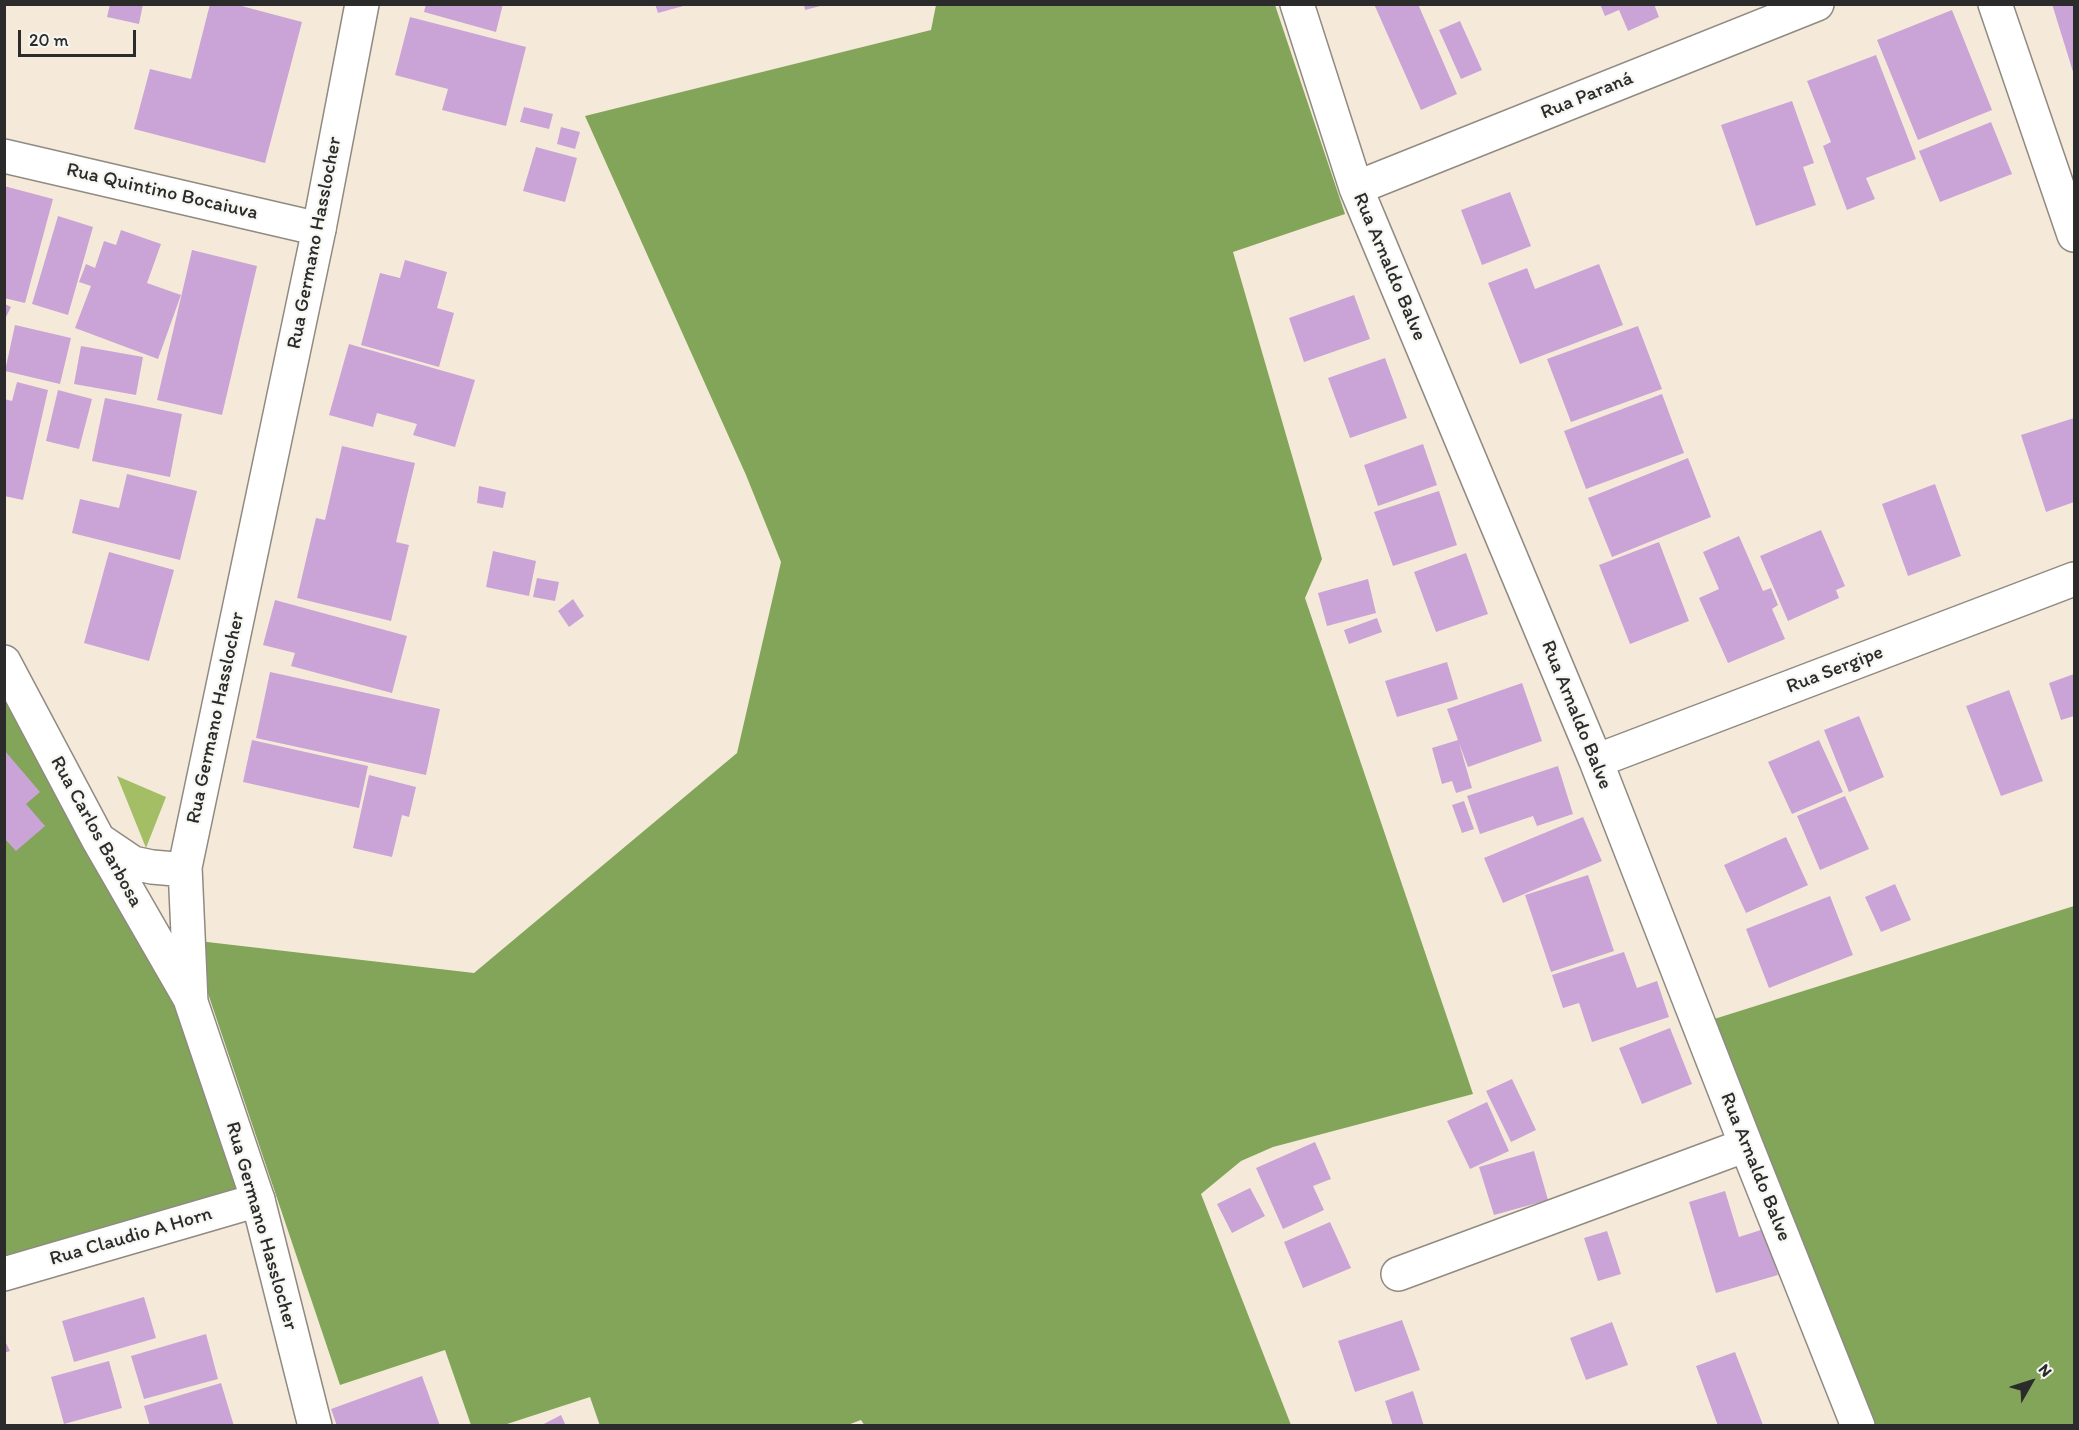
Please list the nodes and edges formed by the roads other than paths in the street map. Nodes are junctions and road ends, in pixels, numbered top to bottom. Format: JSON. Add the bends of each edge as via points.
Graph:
{"nodes":[{"id":1,"x":362,"y":4,"type":"edge"},
{"id":2,"x":1297,"y":4,"type":"edge"},
{"id":3,"x":1817,"y":4,"type":"edge"},
{"id":4,"x":1995,"y":4,"type":"edge"},
{"id":5,"x":4,"y":156,"type":"edge"},
{"id":6,"x":1356,"y":188,"type":"junction"},
{"id":7,"x":319,"y":229,"type":"junction"},
{"id":8,"x":2074,"y":235,"type":"edge"},
{"id":9,"x":2074,"y":579,"type":"edge"},
{"id":10,"x":4,"y":662,"type":"edge"},
{"id":11,"x":1596,"y":761,"type":"junction"},
{"id":12,"x":98,"y":839,"type":"junction"},
{"id":13,"x":185,"y":867,"type":"junction"},
{"id":14,"x":191,"y":1002,"type":"junction"},
{"id":15,"x":1746,"y":1145,"type":"junction"},
{"id":16,"x":258,"y":1200,"type":"junction"},
{"id":17,"x":4,"y":1274,"type":"edge"},
{"id":18,"x":1398,"y":1274,"type":"dead end"},
{"id":19,"x":315,"y":1425,"type":"edge"},
{"id":20,"x":1858,"y":1425,"type":"edge"}],
"edges":[{"from":1,"to":7,"type":"street","name":"Rua Germano Hasslocher"},
{"from":2,"to":6,"type":"street","name":"Rua Arnaldo Balve"},
{"from":3,"to":6,"type":"street","name":"Rua Paraná"},
{"from":4,"to":8,"type":"street"},
{"from":5,"to":7,"type":"street","name":"Rua Quintino Bocaiuva"},
{"from":6,"to":11,"type":"street","name":"Rua Arnaldo Balve"},
{"from":7,"to":13,"type":"street","name":"Rua Germano Hasslocher"},
{"from":9,"to":11,"type":"street","name":"Rua Sergipe"},
{"from":10,"to":12,"type":"street","name":"Rua Carlos Barbosa"},
{"from":11,"to":15,"type":"street","name":"Rua Arnaldo Balve"},
{"from":12,"to":13,"type":"street","via":[[133,863]]},
{"from":12,"to":14,"type":"street","name":"Rua Carlos Barbosa"},
{"from":13,"to":14,"type":"street","name":"Rua Germano Hasslocher"},
{"from":14,"to":16,"type":"street","name":"Rua Germano Hasslocher"},
{"from":15,"to":18,"type":"street"},
{"from":15,"to":20,"type":"street","name":"Rua Arnaldo Balve"},
{"from":16,"to":17,"type":"street","name":"Rua Claudio A Horn"},
{"from":16,"to":19,"type":"street","name":"Rua Germano Hasslocher"}]}
